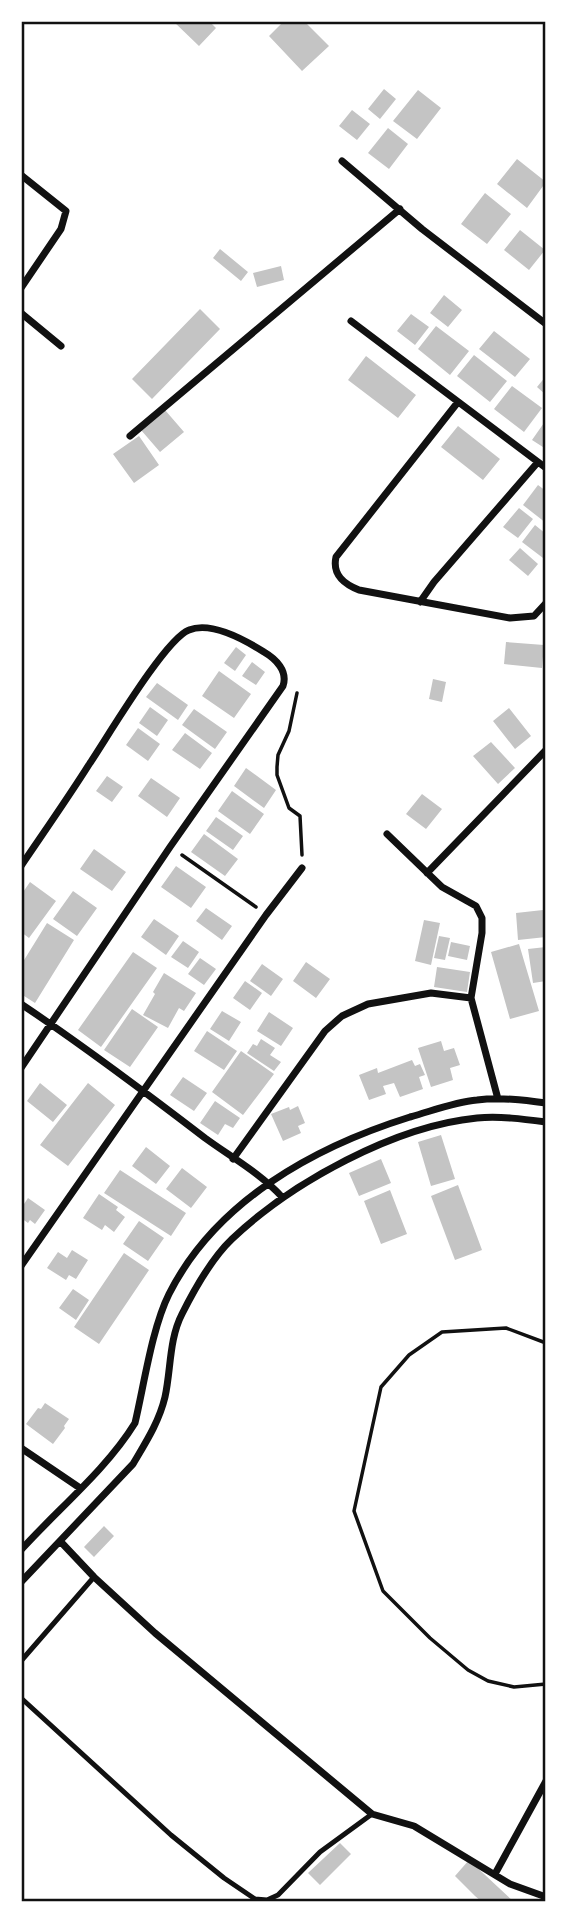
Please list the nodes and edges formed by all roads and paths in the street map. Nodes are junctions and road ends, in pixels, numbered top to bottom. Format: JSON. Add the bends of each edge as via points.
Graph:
{"nodes":[{"id":1,"x":342,"y":161,"type":"dead end"},
{"id":2,"x":21,"y":176,"type":"edge"},
{"id":3,"x":400,"y":209,"type":"junction"},
{"id":4,"x":21,"y":288,"type":"edge"},
{"id":5,"x":21,"y":313,"type":"edge"},
{"id":6,"x":351,"y":321,"type":"dead end"},
{"id":7,"x":546,"y":324,"type":"edge"},
{"id":8,"x":61,"y":346,"type":"dead end"},
{"id":9,"x":458,"y":402,"type":"junction"},
{"id":10,"x":130,"y":436,"type":"dead end"},
{"id":11,"x":538,"y":462,"type":"junction"},
{"id":12,"x":546,"y":468,"type":"edge"},
{"id":13,"x":420,"y":602,"type":"junction"},
{"id":14,"x":546,"y":603,"type":"edge"},
{"id":15,"x":542,"y":613,"type":"edge"},
{"id":16,"x":283,"y":686,"type":"junction"},
{"id":17,"x":546,"y":750,"type":"edge"},
{"id":18,"x":387,"y":834,"type":"dead end"},
{"id":19,"x":170,"y":847,"type":"junction"},
{"id":20,"x":21,"y":866,"type":"edge"},
{"id":21,"x":302,"y":868,"type":"joint"},
{"id":22,"x":427,"y":873,"type":"junction"},
{"id":23,"x":266,"y":915,"type":"junction"},
{"id":24,"x":471,"y":998,"type":"junction"},
{"id":25,"x":21,"y":1004,"type":"edge"},
{"id":26,"x":52,"y":1025,"type":"junction"},
{"id":27,"x":21,"y":1068,"type":"edge"},
{"id":28,"x":142,"y":1090,"type":"junction"},
{"id":29,"x":498,"y":1099,"type":"junction"},
{"id":30,"x":546,"y":1103,"type":"edge"},
{"id":31,"x":546,"y":1122,"type":"edge"},
{"id":32,"x":233,"y":1159,"type":"junction"},
{"id":33,"x":268,"y":1182,"type":"junction"},
{"id":34,"x":282,"y":1197,"type":"junction"},
{"id":35,"x":21,"y":1266,"type":"edge"},
{"id":36,"x":546,"y":1343,"type":"edge"},
{"id":37,"x":21,"y":1448,"type":"edge"},
{"id":38,"x":80,"y":1488,"type":"junction"},
{"id":39,"x":60,"y":1541,"type":"junction"},
{"id":40,"x":21,"y":1550,"type":"edge"},
{"id":41,"x":94,"y":1577,"type":"junction"},
{"id":42,"x":21,"y":1581,"type":"edge"},
{"id":43,"x":21,"y":1661,"type":"edge"},
{"id":44,"x":546,"y":1684,"type":"edge"},
{"id":45,"x":21,"y":1698,"type":"edge"},
{"id":46,"x":546,"y":1782,"type":"edge"},
{"id":47,"x":372,"y":1814,"type":"junction"},
{"id":48,"x":495,"y":1874,"type":"junction"},
{"id":49,"x":546,"y":1897,"type":"edge"}],
"edges":[{"from":1,"to":3,"type":"street"},
{"from":2,"to":4,"type":"street","via":[[66,211],[61,229]]},
{"from":3,"to":7,"type":"street"},
{"from":3,"to":10,"type":"street"},
{"from":5,"to":8,"type":"street"},
{"from":6,"to":9,"type":"street"},
{"from":9,"to":11,"type":"street"},
{"from":9,"to":13,"type":"street","via":[[334,563],[346,584],[359,590]]},
{"from":11,"to":12,"type":"street"},
{"from":11,"to":13,"type":"street"},
{"from":13,"to":15,"type":"street","via":[[510,618]]},
{"from":14,"to":15,"type":"street"},
{"from":16,"to":19,"type":"street"},
{"from":16,"to":20,"type":"street","via":[[281,667],[248,643],[200,627],[183,633],[144,681]]},
{"from":16,"to":21,"type":"path","via":[[297,688],[289,732],[278,755],[277,775],[289,808],[300,816]]},
{"from":17,"to":22,"type":"street"},
{"from":18,"to":22,"type":"street"},
{"from":19,"to":23,"type":"path"},
{"from":19,"to":26,"type":"street"},
{"from":21,"to":23,"type":"street"},
{"from":22,"to":24,"type":"street","via":[[480,911],[482,933]]},
{"from":23,"to":28,"type":"street"},
{"from":24,"to":29,"type":"street"},
{"from":24,"to":32,"type":"street","via":[[431,993],[368,1004],[342,1016],[325,1031]]},
{"from":25,"to":26,"type":"street"},
{"from":26,"to":27,"type":"street"},
{"from":26,"to":28,"type":"street"},
{"from":28,"to":32,"type":"street"},
{"from":28,"to":35,"type":"street"},
{"from":29,"to":30,"type":"street"},
{"from":29,"to":33,"type":"street","via":[[447,1106],[388,1124]]},
{"from":31,"to":34,"type":"street","via":[[476,1118],[396,1138]]},
{"from":32,"to":33,"type":"street"},
{"from":33,"to":34,"type":"street"},
{"from":33,"to":38,"type":"street","via":[[222,1222],[181,1273],[167,1296],[135,1423]]},
{"from":34,"to":39,"type":"street","via":[[231,1240],[202,1278],[180,1317],[156,1426],[133,1464]]},
{"from":36,"to":44,"type":"path","via":[[506,1328],[442,1332],[409,1355],[380,1387],[354,1511],[383,1591],[430,1638],[488,1681],[514,1686]]},
{"from":37,"to":38,"type":"street"},
{"from":38,"to":40,"type":"street"},
{"from":39,"to":41,"type":"street"},
{"from":39,"to":42,"type":"street"},
{"from":41,"to":43,"type":"lane"},
{"from":41,"to":47,"type":"street"},
{"from":45,"to":47,"type":"lane","via":[[171,1835],[255,1899],[278,1895],[320,1852]]},
{"from":46,"to":48,"type":"street"},
{"from":47,"to":48,"type":"street","via":[[414,1826]]},
{"from":48,"to":49,"type":"street"}]}
